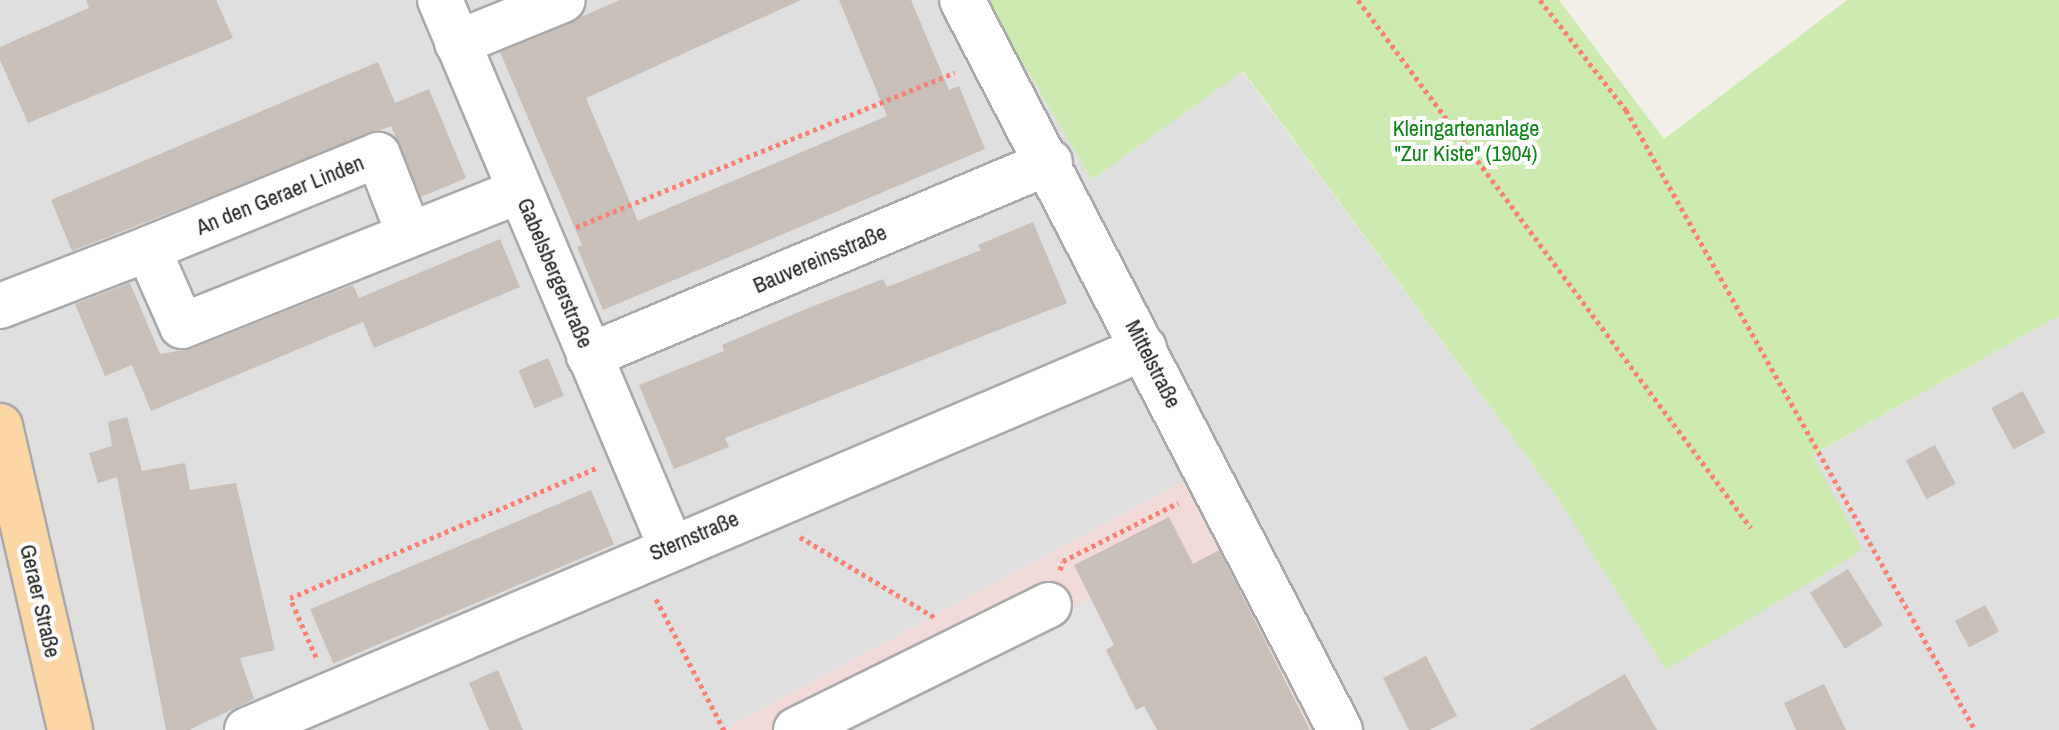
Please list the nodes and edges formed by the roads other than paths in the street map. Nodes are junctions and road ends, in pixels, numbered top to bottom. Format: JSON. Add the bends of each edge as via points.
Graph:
{"nodes":[{"id":1,"x":440,"y":0,"type":"edge"},
{"id":2,"x":563,"y":0,"type":"edge"},
{"id":3,"x":962,"y":0,"type":"edge"},
{"id":4,"x":457,"y":43,"type":"junction"},
{"id":5,"x":1050,"y":162,"type":"junction"},
{"id":6,"x":520,"y":191,"type":"junction"},
{"id":7,"x":409,"y":234,"type":"junction"},
{"id":8,"x":148,"y":249,"type":"junction"},
{"id":9,"x":0,"y":306,"type":"edge"},
{"id":10,"x":1144,"y":348,"type":"junction"},
{"id":11,"x":589,"y":356,"type":"junction"},
{"id":12,"x":0,"y":426,"type":"edge"},
{"id":13,"x":9,"y":512,"type":"edge"},
{"id":14,"x":653,"y":553,"type":"junction"},
{"id":15,"x":1049,"y":605,"type":"road end"},
{"id":16,"x":70,"y":730,"type":"edge"},
{"id":17,"x":247,"y":730,"type":"edge"},
{"id":18,"x":796,"y":730,"type":"edge"},
{"id":19,"x":1340,"y":730,"type":"edge"}],
"edges":[{"from":1,"to":4,"type":"street","name":"Gabelsbergerstraße"},
{"from":2,"to":4,"type":"street"},
{"from":3,"to":5,"type":"street","name":"Mittelstraße"},
{"from":4,"to":6,"type":"street","name":"Gabelsbergerstraße"},
{"from":5,"to":10,"type":"street","name":"Mittelstraße"},
{"from":5,"to":11,"type":"street","name":"Bauvereinsstraße"},
{"from":6,"to":7,"type":"street"},
{"from":6,"to":11,"type":"street","name":"Gabelsbergerstraße"},
{"from":7,"to":8,"type":"street","via":[[182,326]]},
{"from":7,"to":8,"type":"street","name":"An den Geraer Linden","via":[[378,155]]},
{"from":8,"to":9,"type":"street","name":"An den Geraer Linden"},
{"from":10,"to":14,"type":"street","name":"Sternstraße"},
{"from":10,"to":19,"type":"street","name":"Mittelstraße"},
{"from":11,"to":14,"type":"street","name":"Gabelsbergerstraße","via":[[631,453]]},
{"from":12,"to":13,"type":"main road","name":"Geraer Straße"},
{"from":13,"to":16,"type":"main road","name":"Geraer Straße"},
{"from":14,"to":17,"type":"street","name":"Sternstraße"},
{"from":15,"to":18,"type":"street"}]}
